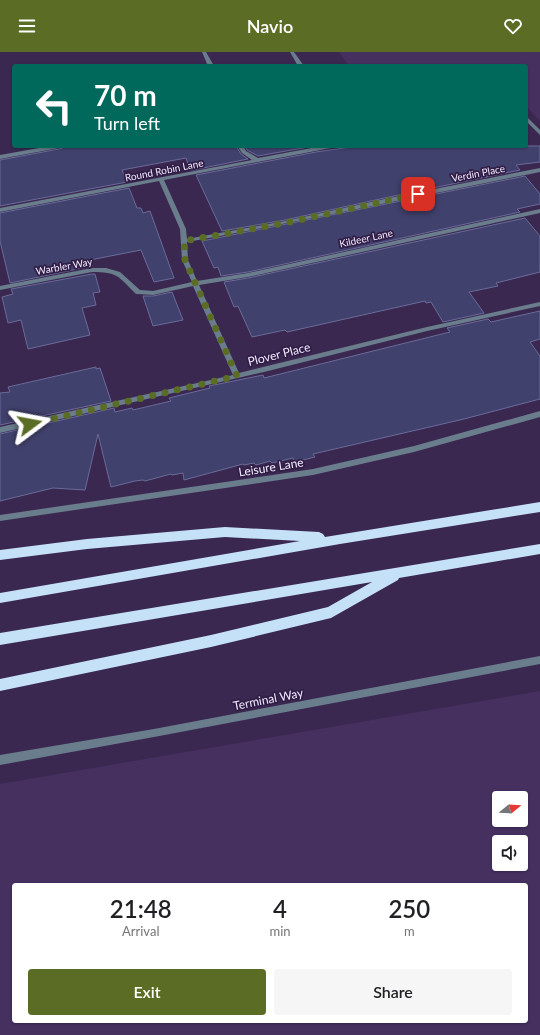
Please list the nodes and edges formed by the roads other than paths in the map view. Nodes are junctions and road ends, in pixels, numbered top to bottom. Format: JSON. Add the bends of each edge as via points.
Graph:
{"nodes":[{"id":1,"x":204,"y":52,"type":"edge"},
{"id":2,"x":292,"y":52,"type":"edge"},
{"id":3,"x":210,"y":64,"type":"edge"},
{"id":4,"x":300,"y":64,"type":"edge"},
{"id":5,"x":528,"y":120,"type":"edge"},
{"id":6,"x":540,"y":133,"type":"edge"},
{"id":7,"x":48,"y":148,"type":"edge"},
{"id":8,"x":241,"y":148,"type":"edge"},
{"id":9,"x":320,"y":148,"type":"edge"},
{"id":10,"x":0,"y":157,"type":"edge"},
{"id":11,"x":257,"y":160,"type":"junction"},
{"id":12,"x":540,"y":170,"type":"edge"},
{"id":13,"x":161,"y":179,"type":"junction"},
{"id":14,"x":0,"y":210,"type":"edge"},
{"id":15,"x":540,"y":212,"type":"edge"},
{"id":16,"x":184,"y":241,"type":"junction"},
{"id":17,"x":196,"y":283,"type":"junction"},
{"id":18,"x":0,"y":288,"type":"edge"},
{"id":19,"x":540,"y":304,"type":"edge"},
{"id":20,"x":237,"y":376,"type":"junction"},
{"id":21,"x":540,"y":414,"type":"edge"},
{"id":22,"x":0,"y":430,"type":"edge"},
{"id":23,"x":540,"y":507,"type":"edge"},
{"id":24,"x":0,"y":518,"type":"edge"},
{"id":25,"x":340,"y":538,"type":"junction"},
{"id":26,"x":540,"y":549,"type":"edge"},
{"id":27,"x":0,"y":555,"type":"edge"},
{"id":28,"x":402,"y":572,"type":"junction"},
{"id":29,"x":0,"y":598,"type":"edge"},
{"id":30,"x":0,"y":640,"type":"edge"},
{"id":31,"x":540,"y":660,"type":"edge"},
{"id":32,"x":0,"y":685,"type":"edge"},
{"id":33,"x":0,"y":760,"type":"edge"}],
"edges":[{"from":1,"to":3,"type":"street"},
{"from":2,"to":4,"type":"street"},
{"from":5,"to":6,"type":"street"},
{"from":7,"to":10,"type":"street"},
{"from":8,"to":11,"type":"street"},
{"from":9,"to":11,"type":"street","name":"Round Robin Lane"},
{"from":11,"to":13,"type":"street","name":"Round Robin Lane"},
{"from":12,"to":16,"type":"street","name":"Verdin Place","via":[[285,223]]},
{"from":13,"to":14,"type":"street","name":"Round Robin Lane"},
{"from":13,"to":16,"type":"street","via":[[183,229]]},
{"from":15,"to":17,"type":"street","name":"Kildeer Lane","via":[[248,275]]},
{"from":16,"to":17,"type":"street","via":[[185,260]]},
{"from":17,"to":18,"type":"street","name":"Warbler Way","via":[[153,293],[138,292],[118,273],[92,270]]},
{"from":17,"to":20,"type":"street"},
{"from":19,"to":20,"type":"street","name":"Plover Place"},
{"from":20,"to":22,"type":"street","name":"Plover Place"},
{"from":21,"to":24,"type":"street","name":"Leisure Lane","via":[[414,449],[313,472]]},
{"from":23,"to":25,"type":"highway"},
{"from":25,"to":27,"type":"highway","via":[[225,532],[87,544]]},
{"from":25,"to":29,"type":"highway"},
{"from":26,"to":28,"type":"highway"},
{"from":28,"to":30,"type":"highway"},
{"from":28,"to":32,"type":"highway","via":[[331,612],[211,641]]},
{"from":31,"to":33,"type":"street","name":"Terminal Way"}]}
